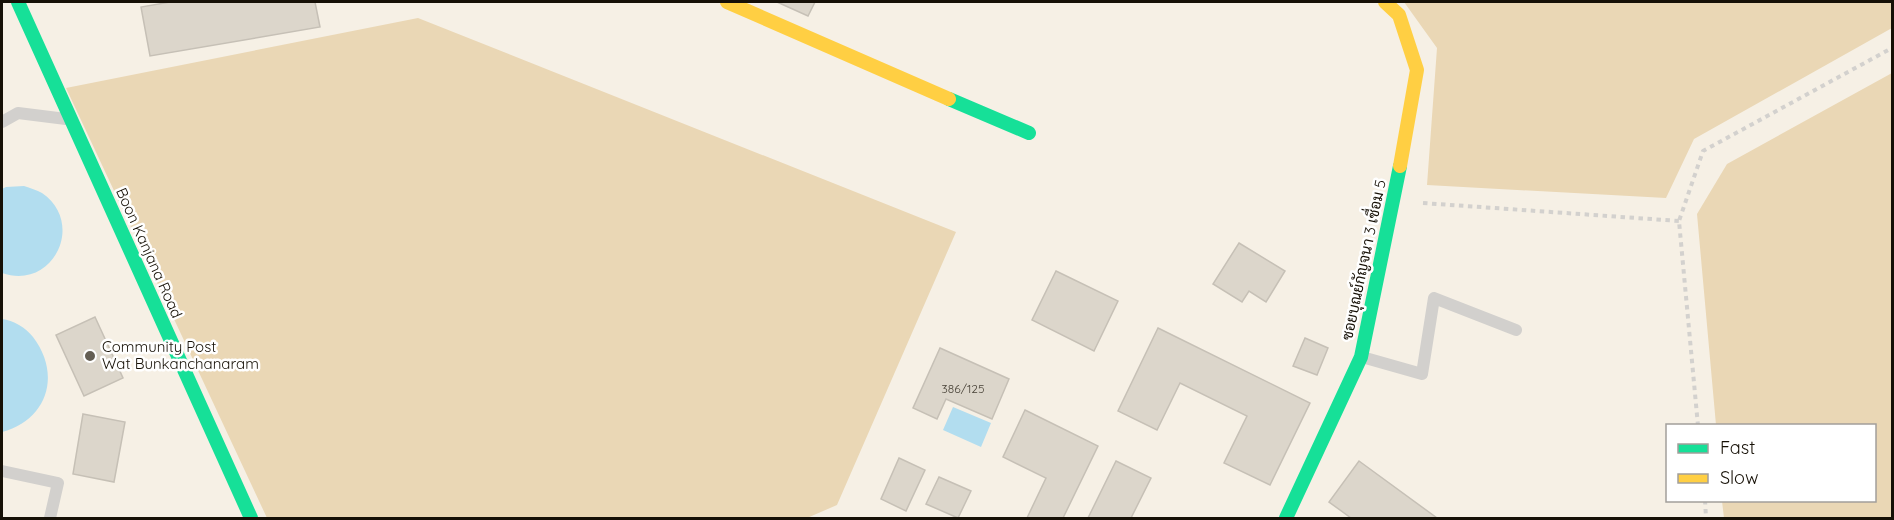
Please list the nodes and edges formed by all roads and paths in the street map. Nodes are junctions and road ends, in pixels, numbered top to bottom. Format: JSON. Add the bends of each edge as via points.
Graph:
{"nodes":[{"id":1,"x":18,"y":2,"type":"edge"},
{"id":2,"x":727,"y":2,"type":"edge"},
{"id":3,"x":1385,"y":2,"type":"edge"},
{"id":4,"x":1893,"y":48,"type":"edge"},
{"id":5,"x":71,"y":120,"type":"junction"},
{"id":6,"x":2,"y":122,"type":"edge"},
{"id":7,"x":1029,"y":133,"type":"dead end"},
{"id":8,"x":1394,"y":201,"type":"junction"},
{"id":9,"x":1679,"y":221,"type":"junction"},
{"id":10,"x":1516,"y":330,"type":"dead end"},
{"id":11,"x":1361,"y":357,"type":"junction"},
{"id":12,"x":1698,"y":424,"type":"edge"},
{"id":13,"x":2,"y":471,"type":"edge"},
{"id":14,"x":1705,"y":502,"type":"edge"},
{"id":15,"x":50,"y":519,"type":"edge"},
{"id":16,"x":251,"y":519,"type":"edge"},
{"id":17,"x":1286,"y":519,"type":"edge"},
{"id":18,"x":1706,"y":519,"type":"edge"}],
"edges":[{"from":1,"to":5,"type":"street","name":"Boon Kanjana Road"},
{"from":2,"to":7,"type":"street"},
{"from":3,"to":8,"type":"street","name":"ซอยบุณย์กัญจนา 3 เชื่อม 5","via":[[1399,15],[1417,70]]},
{"from":4,"to":9,"type":"path","via":[[1703,151]]},
{"from":5,"to":6,"type":"lane","via":[[18,113]]},
{"from":5,"to":16,"type":"street","name":"Boon Kanjana Road"},
{"from":8,"to":9,"type":"path"},
{"from":8,"to":11,"type":"street","name":"ซอยบุณย์กัญจนา 3 เชื่อม 5"},
{"from":9,"to":12,"type":"path"},
{"from":10,"to":11,"type":"lane","via":[[1434,298],[1422,374]]},
{"from":11,"to":17,"type":"street","name":"ซอยบุณย์กัญจนา 3 เชื่อม 5"},
{"from":13,"to":15,"type":"lane","via":[[58,483]]},
{"from":14,"to":18,"type":"path"}]}
